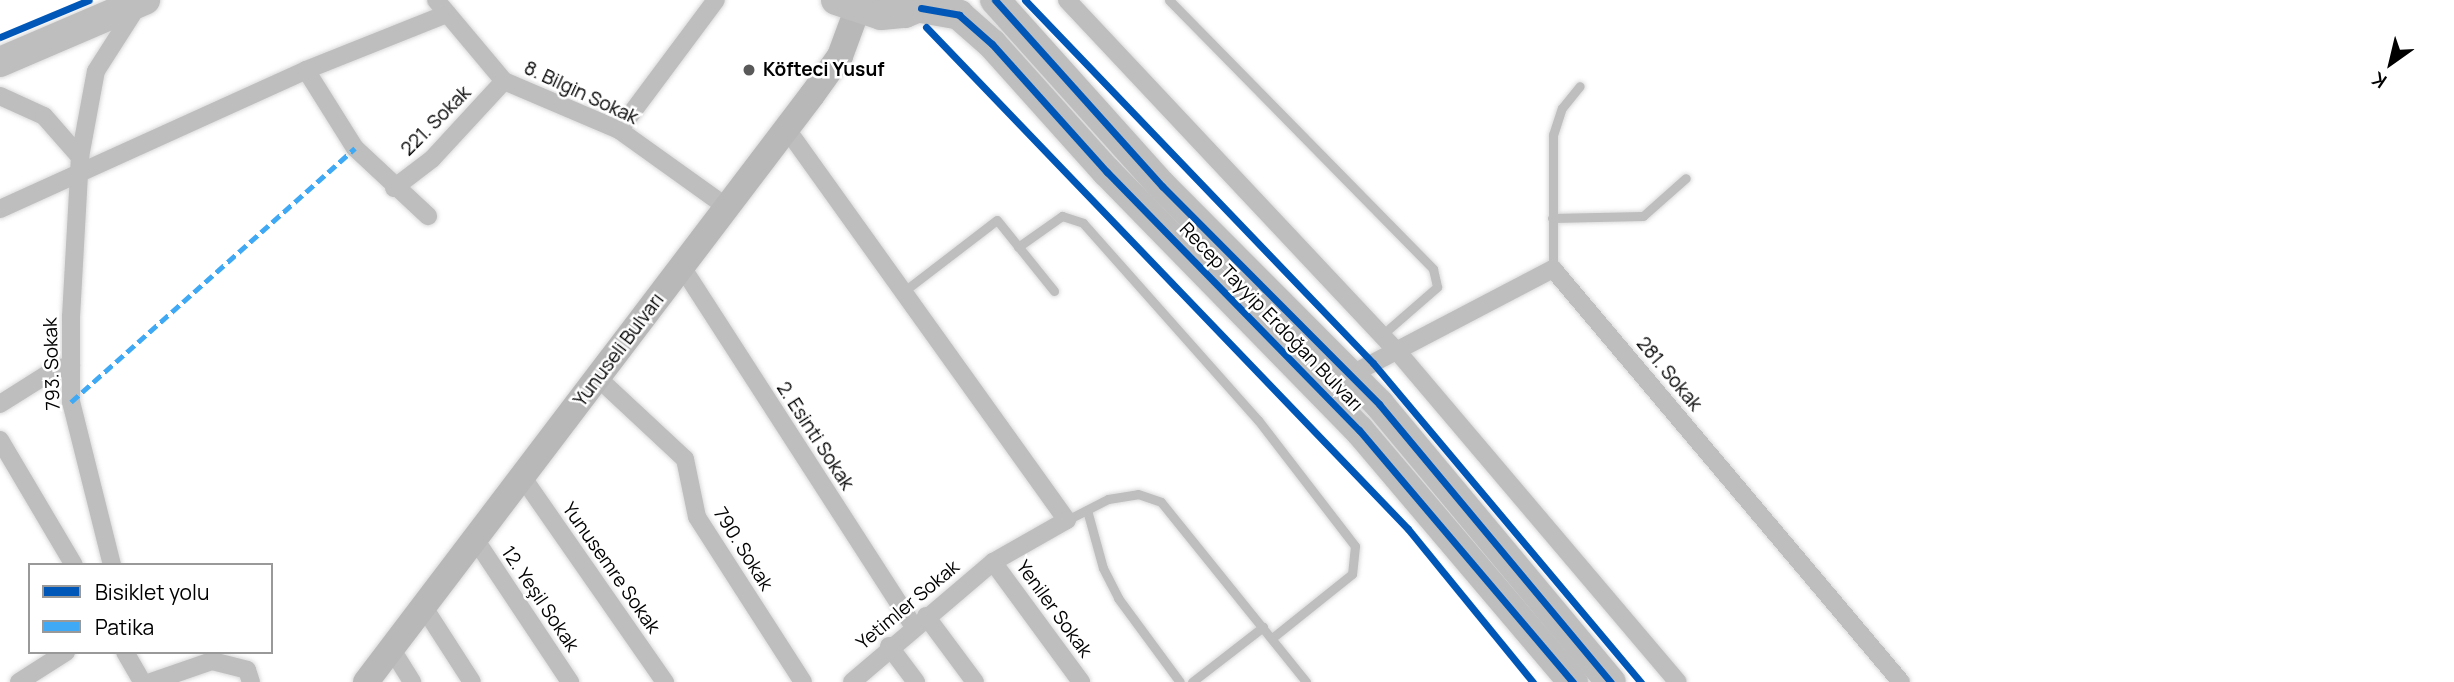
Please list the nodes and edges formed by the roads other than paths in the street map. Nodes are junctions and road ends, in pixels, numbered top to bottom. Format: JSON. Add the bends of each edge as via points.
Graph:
{"nodes":[{"id":1,"x":716,"y":0,"type":"edge"},
{"id":2,"x":1067,"y":0,"type":"edge"},
{"id":3,"x":1169,"y":0,"type":"edge"},
{"id":4,"x":143,"y":1,"type":"edge"},
{"id":5,"x":928,"y":4,"type":"edge"},
{"id":6,"x":999,"y":4,"type":"edge"},
{"id":7,"x":847,"y":5,"type":"edge"},
{"id":8,"x":442,"y":7,"type":"edge"},
{"id":9,"x":0,"y":62,"type":"edge"},
{"id":10,"x":306,"y":70,"type":"junction"},
{"id":11,"x":504,"y":81,"type":"junction"},
{"id":12,"x":1580,"y":86,"type":"dead end"},
{"id":13,"x":0,"y":96,"type":"edge"},
{"id":14,"x":786,"y":128,"type":"junction"},
{"id":15,"x":619,"y":130,"type":"junction"},
{"id":16,"x":80,"y":165,"type":"junction"},
{"id":17,"x":1686,"y":178,"type":"dead end"},
{"id":18,"x":394,"y":188,"type":"junction"},
{"id":19,"x":725,"y":206,"type":"junction"},
{"id":20,"x":0,"y":209,"type":"edge"},
{"id":21,"x":428,"y":216,"type":"dead end"},
{"id":22,"x":1552,"y":218,"type":"junction"},
{"id":23,"x":1018,"y":247,"type":"junction"},
{"id":24,"x":682,"y":267,"type":"junction"},
{"id":25,"x":1553,"y":269,"type":"junction"},
{"id":26,"x":1054,"y":291,"type":"dead end"},
{"id":27,"x":903,"y":292,"type":"junction"},
{"id":28,"x":1382,"y":335,"type":"junction"},
{"id":29,"x":1397,"y":351,"type":"junction"},
{"id":30,"x":71,"y":365,"type":"junction"},
{"id":31,"x":1350,"y":375,"type":"junction"},
{"id":32,"x":598,"y":378,"type":"junction"},
{"id":33,"x":0,"y":404,"type":"edge"},
{"id":34,"x":0,"y":440,"type":"edge"},
{"id":35,"x":523,"y":478,"type":"junction"},
{"id":36,"x":1087,"y":510,"type":"junction"},
{"id":37,"x":1067,"y":520,"type":"junction"},
{"id":38,"x":475,"y":539,"type":"junction"},
{"id":39,"x":993,"y":562,"type":"junction"},
{"id":40,"x":73,"y":563,"type":"edge"},
{"id":41,"x":112,"y":563,"type":"edge"},
{"id":42,"x":423,"y":606,"type":"junction"},
{"id":43,"x":920,"y":621,"type":"junction"},
{"id":44,"x":1263,"y":627,"type":"junction"},
{"id":45,"x":1272,"y":638,"type":"junction"},
{"id":46,"x":889,"y":646,"type":"junction"},
{"id":47,"x":391,"y":648,"type":"junction"},
{"id":48,"x":63,"y":654,"type":"edge"},
{"id":49,"x":126,"y":654,"type":"edge"},
{"id":50,"x":249,"y":676,"type":"edge"},
{"id":51,"x":19,"y":682,"type":"edge"},
{"id":52,"x":142,"y":682,"type":"edge"},
{"id":53,"x":151,"y":682,"type":"edge"},
{"id":54,"x":366,"y":682,"type":"edge"},
{"id":55,"x":412,"y":682,"type":"edge"},
{"id":56,"x":471,"y":682,"type":"edge"},
{"id":57,"x":570,"y":682,"type":"edge"},
{"id":58,"x":666,"y":682,"type":"edge"},
{"id":59,"x":803,"y":682,"type":"edge"},
{"id":60,"x":852,"y":682,"type":"edge"},
{"id":61,"x":916,"y":682,"type":"edge"},
{"id":62,"x":975,"y":682,"type":"edge"},
{"id":63,"x":1081,"y":682,"type":"edge"},
{"id":64,"x":1180,"y":682,"type":"edge"},
{"id":65,"x":1192,"y":682,"type":"edge"},
{"id":66,"x":1306,"y":682,"type":"edge"},
{"id":67,"x":1573,"y":682,"type":"edge"},
{"id":68,"x":1611,"y":682,"type":"edge"},
{"id":69,"x":1678,"y":682,"type":"edge"},
{"id":70,"x":1901,"y":682,"type":"edge"}],
"edges":[{"from":1,"to":15,"type":"street"},
{"from":2,"to":28,"type":"street"},
{"from":3,"to":28,"type":"lane","via":[[1433,270],[1437,287]]},
{"from":4,"to":9,"type":"main road"},
{"from":4,"to":16,"type":"street","name":"793. Sokak","via":[[96,71]]},
{"from":5,"to":7,"type":"main road","via":[[881,15]]},
{"from":5,"to":67,"type":"main road","name":"Recep Tayyip Erdoğan Bulvarı","via":[[959,15],[992,44],[1107,172],[1359,429]]},
{"from":6,"to":31,"type":"main road","name":"Recep Tayyip Erdoğan Bulvarı","via":[[1162,186]]},
{"from":7,"to":14,"type":"main road","name":"Yunuseli Bulvarı","via":[[839,56]]},
{"from":8,"to":10,"type":"street"},
{"from":8,"to":11,"type":"street","name":"8. Bilgin Sokak"},
{"from":10,"to":16,"type":"street"},
{"from":10,"to":18,"type":"street","via":[[355,148]]},
{"from":11,"to":15,"type":"street","name":"8. Bilgin Sokak"},
{"from":11,"to":18,"type":"street","name":"221. Sokak","via":[[432,159]]},
{"from":12,"to":22,"type":"lane","via":[[1562,108],[1553,135]]},
{"from":13,"to":16,"type":"street","via":[[44,117]]},
{"from":14,"to":19,"type":"main road","name":"Yunuseli Bulvarı"},
{"from":14,"to":27,"type":"street"},
{"from":15,"to":19,"type":"street","name":"8. Bilgin Sokak"},
{"from":16,"to":20,"type":"street"},
{"from":16,"to":30,"type":"street","name":"793. Sokak"},
{"from":17,"to":22,"type":"lane","via":[[1643,216]]},
{"from":18,"to":21,"type":"street"},
{"from":19,"to":24,"type":"main road","name":"Yunuseli Bulvarı"},
{"from":22,"to":25,"type":"lane"},
{"from":23,"to":26,"type":"lane"},
{"from":23,"to":27,"type":"lane","via":[[998,220]]},
{"from":23,"to":45,"type":"lane","via":[[1062,216],[1083,223],[1258,420],[1355,546],[1352,574]]},
{"from":24,"to":32,"type":"main road","name":"Yunuseli Bulvarı"},
{"from":24,"to":43,"type":"street","name":"2. Esinti Sokak"},
{"from":25,"to":29,"type":"street"},
{"from":25,"to":70,"type":"street","name":"281. Sokak"},
{"from":27,"to":37,"type":"street"},
{"from":28,"to":29,"type":"street"},
{"from":29,"to":31,"type":"street"},
{"from":29,"to":69,"type":"street"},
{"from":30,"to":33,"type":"street","via":[[54,370]]},
{"from":30,"to":41,"type":"street","name":"793. Sokak","via":[[71,402]]},
{"from":31,"to":68,"type":"main road","name":"Recep Tayyip Erdoğan Bulvarı","via":[[1497,540]]},
{"from":32,"to":35,"type":"main road","name":"Yunuseli Bulvarı"},
{"from":32,"to":59,"type":"street","name":"790. Sokak","via":[[685,459],[697,517]]},
{"from":34,"to":40,"type":"street"},
{"from":35,"to":38,"type":"main road","name":"Yunuseli Bulvarı"},
{"from":35,"to":58,"type":"street","name":"Yunusemre Sokak"},
{"from":36,"to":37,"type":"lane"},
{"from":36,"to":44,"type":"lane","via":[[1108,499],[1138,494],[1161,502]]},
{"from":36,"to":64,"type":"lane","via":[[1103,568],[1118,598]]},
{"from":37,"to":39,"type":"street","name":"Yetimler Sokak"},
{"from":38,"to":42,"type":"main road","name":"Yunuseli Bulvarı"},
{"from":38,"to":57,"type":"street","name":"12. Yeşil Sokak"},
{"from":39,"to":43,"type":"street","name":"Yetimler Sokak"},
{"from":39,"to":63,"type":"street","name":"Yeniler Sokak"},
{"from":42,"to":47,"type":"main road","name":"Yunuseli Bulvarı"},
{"from":42,"to":56,"type":"street"},
{"from":43,"to":46,"type":"street","name":"Yetimler Sokak"},
{"from":43,"to":62,"type":"street","name":"2. Esinti Sokak"},
{"from":44,"to":45,"type":"lane"},
{"from":44,"to":65,"type":"lane"},
{"from":45,"to":66,"type":"lane"},
{"from":46,"to":60,"type":"street","name":"Yetimler Sokak"},
{"from":46,"to":61,"type":"street"},
{"from":47,"to":54,"type":"main road","name":"Yunuseli Bulvarı"},
{"from":47,"to":55,"type":"street"},
{"from":48,"to":51,"type":"street"},
{"from":49,"to":52,"type":"street"},
{"from":50,"to":53,"type":"street","via":[[212,661]]}]}
